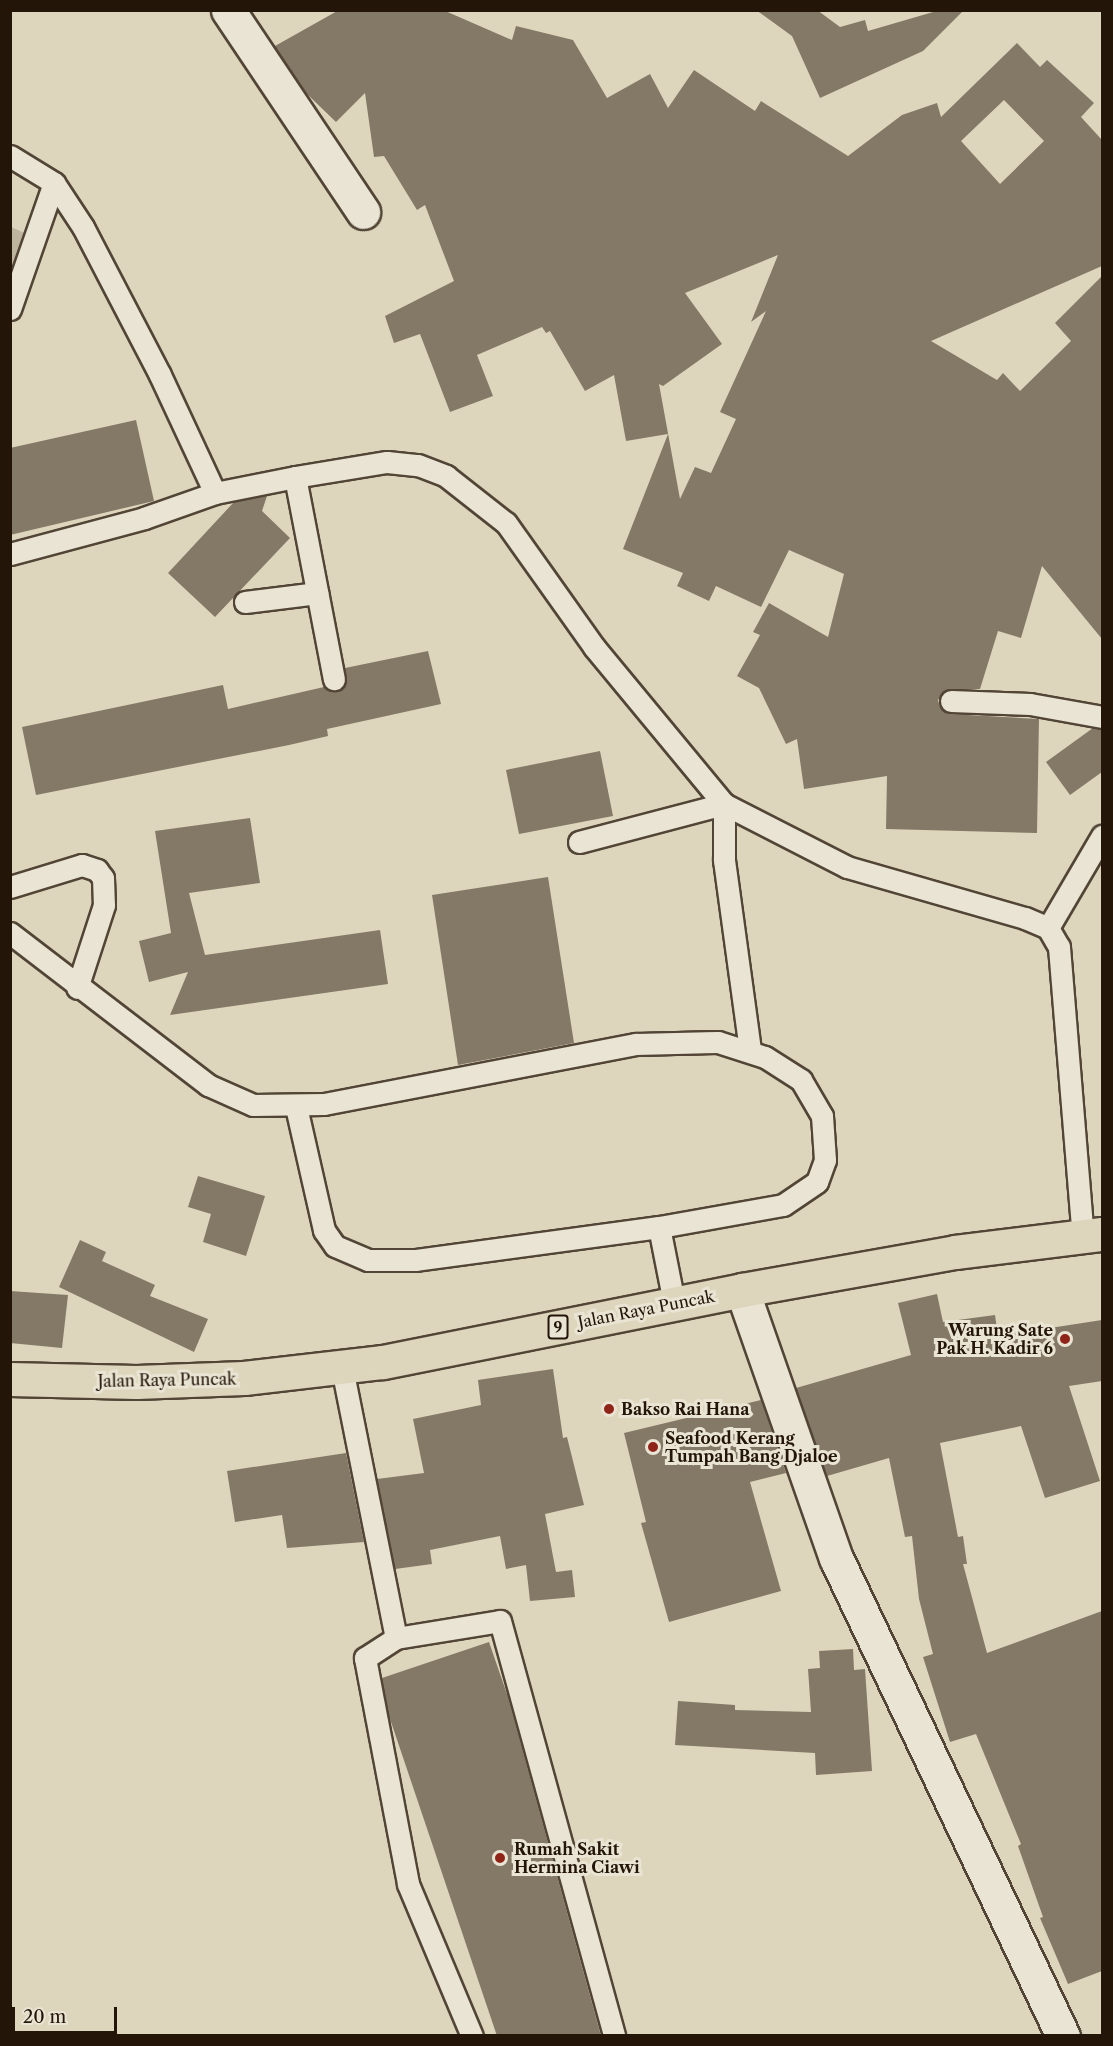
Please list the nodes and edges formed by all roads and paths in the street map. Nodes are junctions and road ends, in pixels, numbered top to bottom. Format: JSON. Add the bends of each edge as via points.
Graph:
{"nodes":[{"id":1,"x":228,"y":10,"type":"edge"},
{"id":2,"x":10,"y":156,"type":"edge"},
{"id":3,"x":54,"y":183,"type":"junction"},
{"id":4,"x":363,"y":212,"type":"dead end"},
{"id":5,"x":10,"y":309,"type":"edge"},
{"id":6,"x":295,"y":477,"type":"junction"},
{"id":7,"x":214,"y":493,"type":"junction"},
{"id":8,"x":10,"y":554,"type":"edge"},
{"id":9,"x":317,"y":593,"type":"junction"},
{"id":10,"x":245,"y":602,"type":"dead end"},
{"id":11,"x":334,"y":679,"type":"dead end"},
{"id":12,"x":951,"y":701,"type":"dead end"},
{"id":13,"x":1102,"y":717,"type":"edge"},
{"id":14,"x":724,"y":804,"type":"junction"},
{"id":15,"x":1102,"y":836,"type":"edge"},
{"id":16,"x":579,"y":842,"type":"dead end"},
{"id":17,"x":10,"y":887,"type":"edge"},
{"id":18,"x":1048,"y":928,"type":"junction"},
{"id":19,"x":10,"y":933,"type":"edge"},
{"id":20,"x":77,"y":988,"type":"junction"},
{"id":21,"x":750,"y":1051,"type":"junction"},
{"id":22,"x":296,"y":1107,"type":"junction"},
{"id":23,"x":659,"y":1227,"type":"junction"},
{"id":24,"x":1093,"y":1235,"type":"edge"},
{"id":25,"x":742,"y":1290,"type":"junction"},
{"id":26,"x":674,"y":1303,"type":"junction"},
{"id":27,"x":342,"y":1368,"type":"junction"},
{"id":28,"x":10,"y":1378,"type":"edge"},
{"id":29,"x":396,"y":1638,"type":"junction"},
{"id":30,"x":472,"y":2036,"type":"edge"},
{"id":31,"x":614,"y":2036,"type":"edge"},
{"id":32,"x":1063,"y":2036,"type":"edge"}],
"edges":[{"from":1,"to":4,"type":"street"},
{"from":2,"to":3,"type":"lane"},
{"from":3,"to":5,"type":"lane"},
{"from":3,"to":7,"type":"lane","via":[[111,278]]},
{"from":6,"to":7,"type":"lane"},
{"from":6,"to":9,"type":"lane"},
{"from":6,"to":14,"type":"lane","via":[[403,463],[434,470],[479,499],[506,523],[594,647]]},
{"from":7,"to":8,"type":"lane","via":[[144,518]]},
{"from":9,"to":10,"type":"lane"},
{"from":9,"to":11,"type":"lane"},
{"from":12,"to":13,"type":"lane","via":[[1030,704]]},
{"from":14,"to":16,"type":"lane"},
{"from":14,"to":18,"type":"lane","via":[[847,867]]},
{"from":14,"to":21,"type":"lane","via":[[724,860]]},
{"from":15,"to":18,"type":"lane"},
{"from":17,"to":20,"type":"lane","via":[[82,866],[97,870],[103,878],[104,905]]},
{"from":18,"to":24,"type":"lane","via":[[1059,947]]},
{"from":19,"to":20,"type":"lane"},
{"from":20,"to":22,"type":"lane","via":[[220,1093],[253,1105]]},
{"from":21,"to":22,"type":"lane","via":[[718,1042],[636,1044],[367,1097]]},
{"from":21,"to":23,"type":"lane","via":[[782,1065],[810,1091],[825,1131],[822,1173],[809,1191],[783,1205]]},
{"from":22,"to":23,"type":"lane","via":[[324,1230],[335,1246],[359,1258],[407,1260]]},
{"from":23,"to":26,"type":"lane"},
{"from":24,"to":25,"type":"highway","name":"Jalan Raya Puncak","number":"9","via":[[955,1252]]},
{"from":25,"to":26,"type":"highway","name":"Jalan Raya Puncak","number":"9"},
{"from":25,"to":32,"type":"street","via":[[836,1558]]},
{"from":26,"to":27,"type":"highway","name":"Jalan Raya Puncak","number":"9"},
{"from":27,"to":28,"type":"highway","name":"Jalan Raya Puncak","number":"9","via":[[244,1378],[136,1382]]},
{"from":27,"to":29,"type":"lane"},
{"from":29,"to":30,"type":"lane","via":[[365,1658],[408,1884]]},
{"from":29,"to":31,"type":"lane","via":[[500,1621]]}]}
